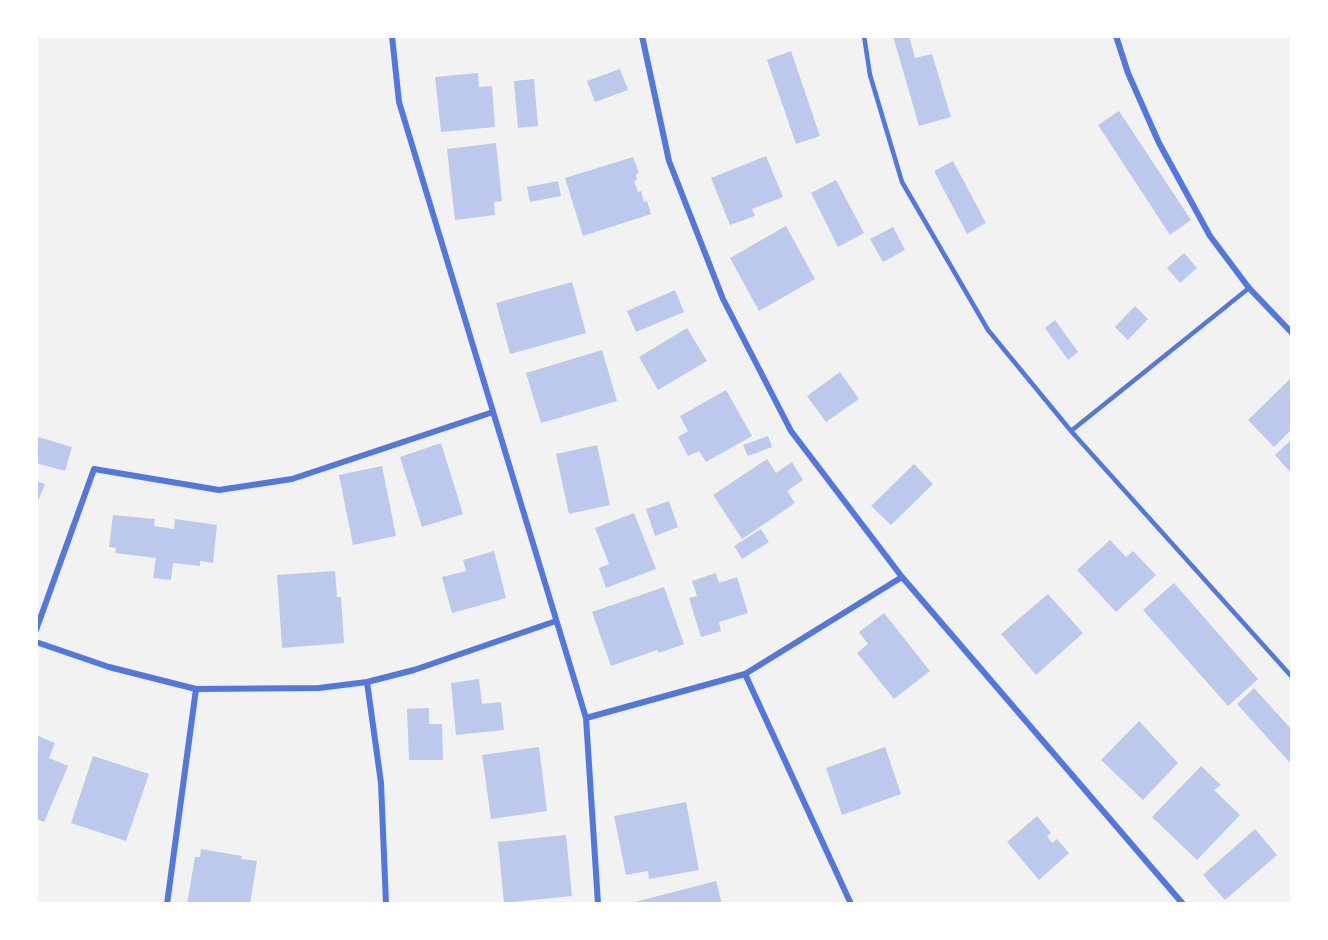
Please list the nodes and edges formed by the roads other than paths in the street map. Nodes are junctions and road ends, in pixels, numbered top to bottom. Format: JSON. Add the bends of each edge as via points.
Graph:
{"nodes":[{"id":1,"x":392,"y":36,"type":"edge"},
{"id":2,"x":642,"y":36,"type":"edge"},
{"id":3,"x":864,"y":36,"type":"edge"},
{"id":4,"x":1116,"y":36,"type":"edge"},
{"id":5,"x":1249,"y":288,"type":"junction"},
{"id":6,"x":1292,"y":333,"type":"edge"},
{"id":7,"x":493,"y":412,"type":"junction"},
{"id":8,"x":1071,"y":431,"type":"junction"},
{"id":9,"x":902,"y":577,"type":"junction"},
{"id":10,"x":556,"y":621,"type":"junction"},
{"id":11,"x":36,"y":630,"type":"edge"},
{"id":12,"x":36,"y":642,"type":"edge"},
{"id":13,"x":745,"y":674,"type":"junction"},
{"id":14,"x":1292,"y":677,"type":"edge"},
{"id":15,"x":367,"y":682,"type":"junction"},
{"id":16,"x":196,"y":689,"type":"junction"},
{"id":17,"x":586,"y":718,"type":"junction"},
{"id":18,"x":167,"y":904,"type":"edge"},
{"id":19,"x":386,"y":904,"type":"edge"},
{"id":20,"x":598,"y":904,"type":"edge"},
{"id":21,"x":851,"y":904,"type":"edge"},
{"id":22,"x":1183,"y":904,"type":"edge"}],
"edges":[{"from":1,"to":7,"type":"street","via":[[399,102]]},
{"from":2,"to":9,"type":"street","via":[[669,160],[723,299],[791,431]]},
{"from":3,"to":8,"type":"lane","via":[[870,75],[902,182],[988,330]]},
{"from":4,"to":5,"type":"street","via":[[1159,143],[1210,236]]},
{"from":5,"to":6,"type":"street"},
{"from":5,"to":8,"type":"lane"},
{"from":7,"to":10,"type":"street"},
{"from":7,"to":11,"type":"street","via":[[292,479],[219,490],[94,469]]},
{"from":8,"to":14,"type":"lane"},
{"from":9,"to":13,"type":"street"},
{"from":9,"to":22,"type":"street"},
{"from":10,"to":15,"type":"street","via":[[414,670]]},
{"from":10,"to":17,"type":"street"},
{"from":12,"to":16,"type":"street"},
{"from":13,"to":17,"type":"street"},
{"from":13,"to":21,"type":"street"},
{"from":15,"to":16,"type":"street","via":[[319,688]]},
{"from":15,"to":19,"type":"street","via":[[381,783]]},
{"from":16,"to":18,"type":"street"},
{"from":17,"to":20,"type":"street"}]}
